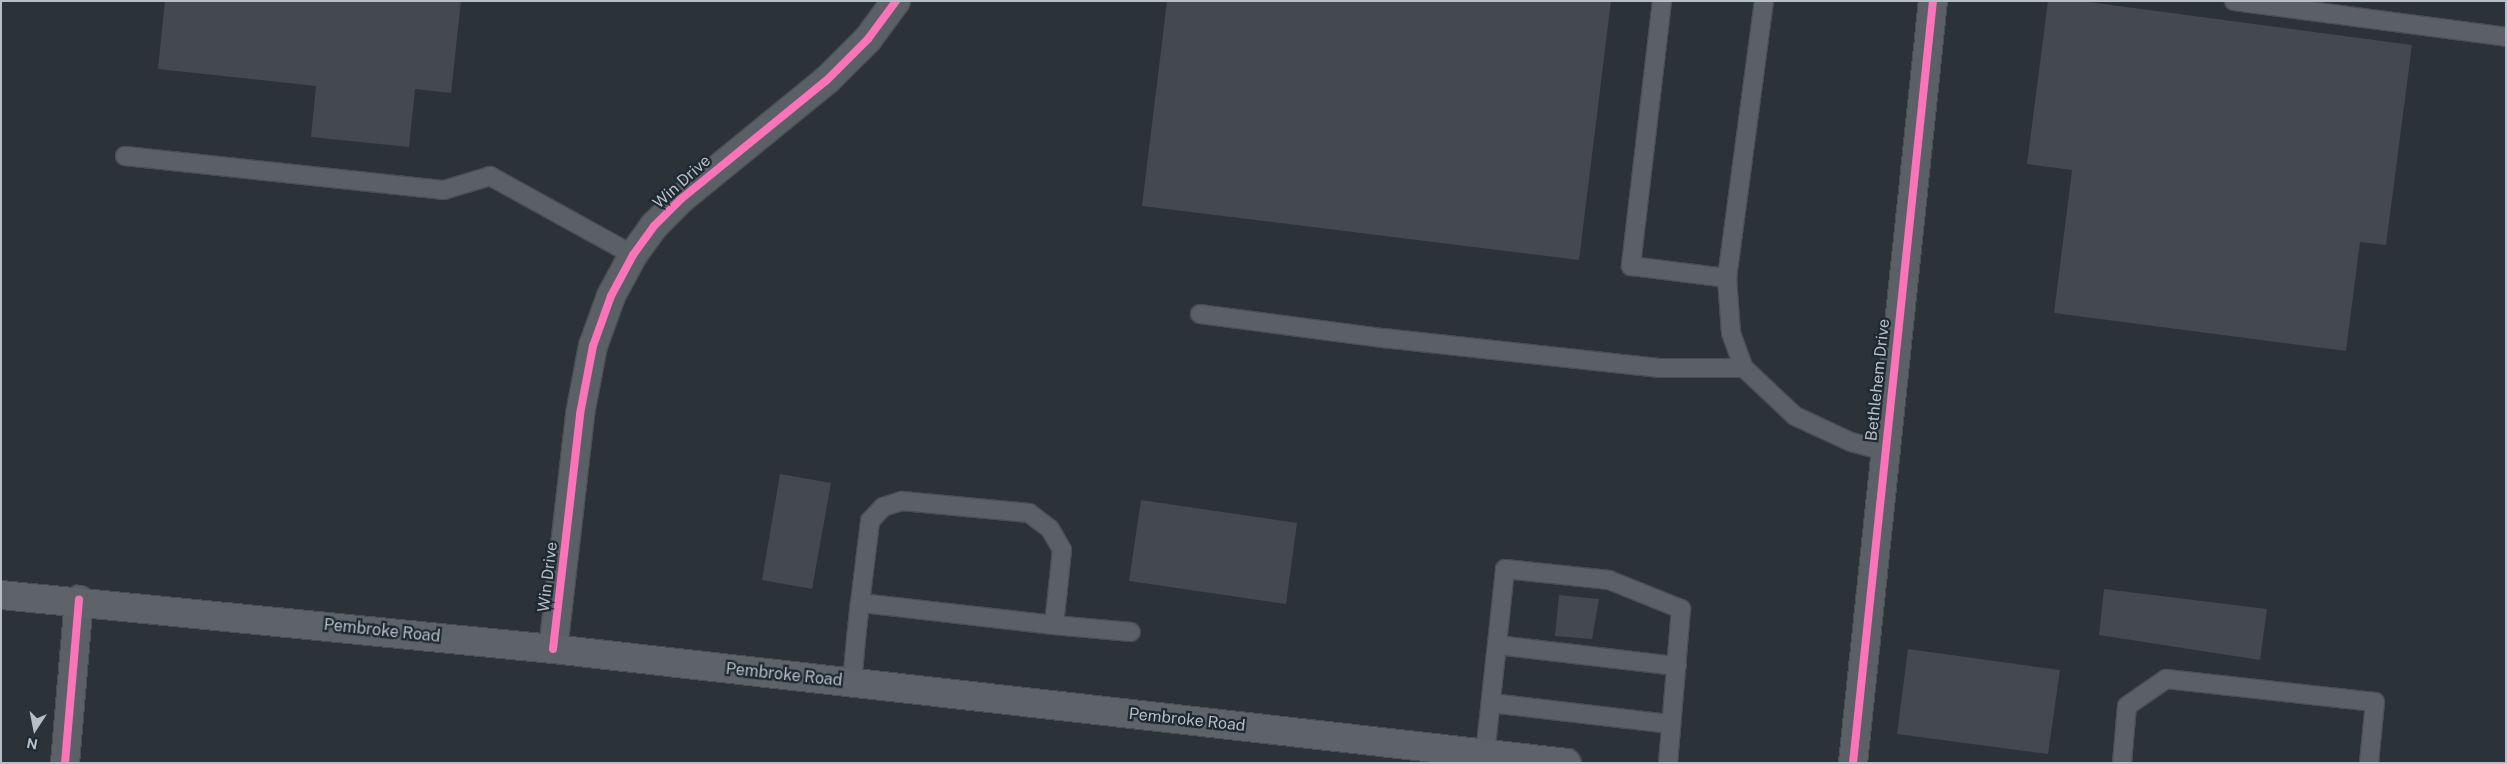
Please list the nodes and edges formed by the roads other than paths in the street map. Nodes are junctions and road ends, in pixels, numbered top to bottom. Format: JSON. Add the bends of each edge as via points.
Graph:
{"nodes":[{"id":1,"x":896,"y":1,"type":"edge"},
{"id":2,"x":1662,"y":1,"type":"edge"},
{"id":3,"x":1764,"y":1,"type":"edge"},
{"id":4,"x":1933,"y":1,"type":"edge"},
{"id":5,"x":2234,"y":1,"type":"edge"},
{"id":6,"x":2506,"y":37,"type":"edge"},
{"id":7,"x":125,"y":156,"type":"dead end"},
{"id":8,"x":633,"y":255,"type":"junction"},
{"id":9,"x":1727,"y":278,"type":"junction"},
{"id":10,"x":1200,"y":314,"type":"dead end"},
{"id":11,"x":1744,"y":368,"type":"junction"},
{"id":12,"x":1884,"y":451,"type":"junction"},
{"id":13,"x":1,"y":595,"type":"edge"},
{"id":14,"x":79,"y":600,"type":"junction"},
{"id":15,"x":860,"y":603,"type":"junction"},
{"id":16,"x":1054,"y":625,"type":"junction"},
{"id":17,"x":1131,"y":632,"type":"dead end"},
{"id":18,"x":1497,"y":645,"type":"junction"},
{"id":19,"x":553,"y":649,"type":"junction"},
{"id":20,"x":1677,"y":666,"type":"junction"},
{"id":21,"x":852,"y":683,"type":"junction"},
{"id":22,"x":1491,"y":703,"type":"junction"},
{"id":23,"x":1671,"y":724,"type":"junction"},
{"id":24,"x":1486,"y":754,"type":"junction"},
{"id":25,"x":65,"y":763,"type":"edge"},
{"id":26,"x":1567,"y":763,"type":"edge"},
{"id":27,"x":1668,"y":763,"type":"edge"},
{"id":28,"x":1853,"y":763,"type":"edge"},
{"id":29,"x":2122,"y":763,"type":"edge"},
{"id":30,"x":2369,"y":763,"type":"edge"}],
"edges":[{"from":1,"to":8,"type":"street","name":"Win Drive","via":[[868,39],[827,80],[681,199]]},
{"from":2,"to":9,"type":"lane","via":[[1631,266]]},
{"from":3,"to":9,"type":"lane"},
{"from":4,"to":12,"type":"street","name":"Bethlehem Drive"},
{"from":5,"to":6,"type":"lane"},
{"from":7,"to":8,"type":"lane","via":[[444,190],[490,176]]},
{"from":8,"to":19,"type":"street","name":"Win Drive","via":[[612,296],[593,346],[580,414]]},
{"from":9,"to":11,"type":"lane","via":[[1731,333]]},
{"from":10,"to":11,"type":"lane","via":[[1658,368]]},
{"from":11,"to":12,"type":"lane","via":[[1795,416],[1851,442]]},
{"from":12,"to":28,"type":"street","name":"Bethlehem Drive"},
{"from":13,"to":14,"type":"main road","name":"Pembroke Road"},
{"from":14,"to":19,"type":"main road","name":"Pembroke Road"},
{"from":14,"to":25,"type":"street"},
{"from":15,"to":16,"type":"lane"},
{"from":15,"to":16,"type":"lane","via":[[870,521],[883,507],[902,501],[1029,513],[1050,529],[1062,550]]},
{"from":15,"to":21,"type":"lane"},
{"from":16,"to":17,"type":"lane"},
{"from":18,"to":20,"type":"lane"},
{"from":18,"to":20,"type":"lane","via":[[1505,569],[1609,580],[1682,609]]},
{"from":18,"to":22,"type":"lane"},
{"from":19,"to":21,"type":"main road","name":"Pembroke Road"},
{"from":20,"to":23,"type":"lane"},
{"from":21,"to":24,"type":"main road","name":"Pembroke Road"},
{"from":22,"to":23,"type":"lane"},
{"from":22,"to":24,"type":"lane"},
{"from":23,"to":27,"type":"lane"},
{"from":24,"to":26,"type":"main road","name":"Pembroke Road"},
{"from":29,"to":30,"type":"lane","via":[[2127,706],[2166,679],[2375,702]]}]}
